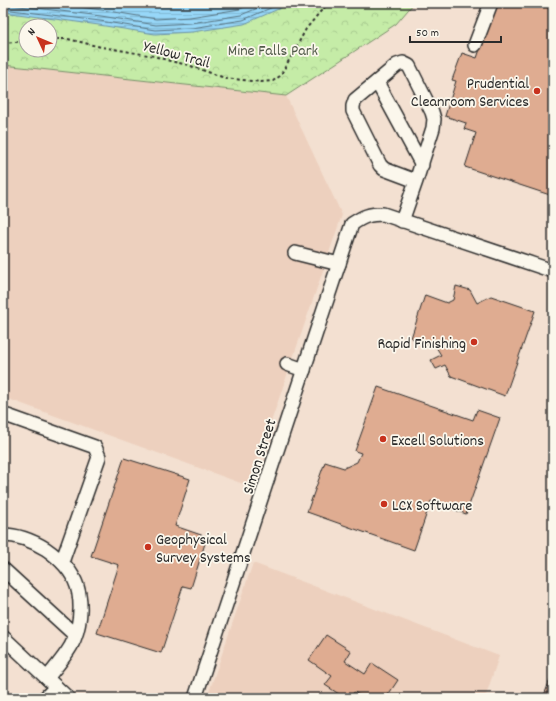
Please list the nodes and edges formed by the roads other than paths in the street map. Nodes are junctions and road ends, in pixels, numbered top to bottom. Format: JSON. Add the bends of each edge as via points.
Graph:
{"nodes":[{"id":1,"x":491,"y":3,"type":"edge"},
{"id":2,"x":475,"y":45,"type":"dead end"},
{"id":3,"x":377,"y":82,"type":"junction"},
{"id":4,"x":422,"y":165,"type":"junction"},
{"id":5,"x":416,"y":181,"type":"junction"},
{"id":6,"x":402,"y":221,"type":"junction"},
{"id":7,"x":295,"y":253,"type":"dead end"},
{"id":8,"x":339,"y":264,"type":"junction"},
{"id":9,"x":553,"y":270,"type":"edge"},
{"id":10,"x":287,"y":364,"type":"dead end"},
{"id":11,"x":304,"y":370,"type":"junction"},
{"id":12,"x":3,"y":418,"type":"edge"},
{"id":13,"x":3,"y":534,"type":"edge"},
{"id":14,"x":62,"y":562,"type":"junction"},
{"id":15,"x":3,"y":569,"type":"edge"},
{"id":16,"x":75,"y":635,"type":"junction"},
{"id":17,"x":3,"y":638,"type":"edge"},
{"id":18,"x":52,"y":683,"type":"junction"},
{"id":19,"x":45,"y":698,"type":"edge"},
{"id":20,"x":68,"y":698,"type":"edge"},
{"id":21,"x":195,"y":698,"type":"edge"}],
"edges":[{"from":1,"to":2,"type":"street"},
{"from":3,"to":4,"type":"street"},
{"from":3,"to":4,"type":"street","via":[[397,65],[403,63],[409,66],[434,119]]},
{"from":3,"to":5,"type":"street","via":[[355,100],[353,111],[380,165],[384,169]]},
{"from":4,"to":5,"type":"street"},
{"from":5,"to":6,"type":"street"},
{"from":6,"to":8,"type":"street","name":"Simon Street","via":[[384,214],[371,214],[352,224]]},
{"from":6,"to":9,"type":"street"},
{"from":7,"to":8,"type":"street"},
{"from":8,"to":11,"type":"street","name":"Simon Street"},
{"from":10,"to":11,"type":"street"},
{"from":11,"to":21,"type":"street","name":"Simon Street"},
{"from":12,"to":14,"type":"street","via":[[8,416],[95,447],[99,457]]},
{"from":13,"to":14,"type":"street","via":[[31,541]]},
{"from":14,"to":16,"type":"street","via":[[77,586],[80,598]]},
{"from":15,"to":16,"type":"street"},
{"from":16,"to":18,"type":"street"},
{"from":17,"to":18,"type":"street"},
{"from":18,"to":19,"type":"street"},
{"from":18,"to":20,"type":"street"}]}
